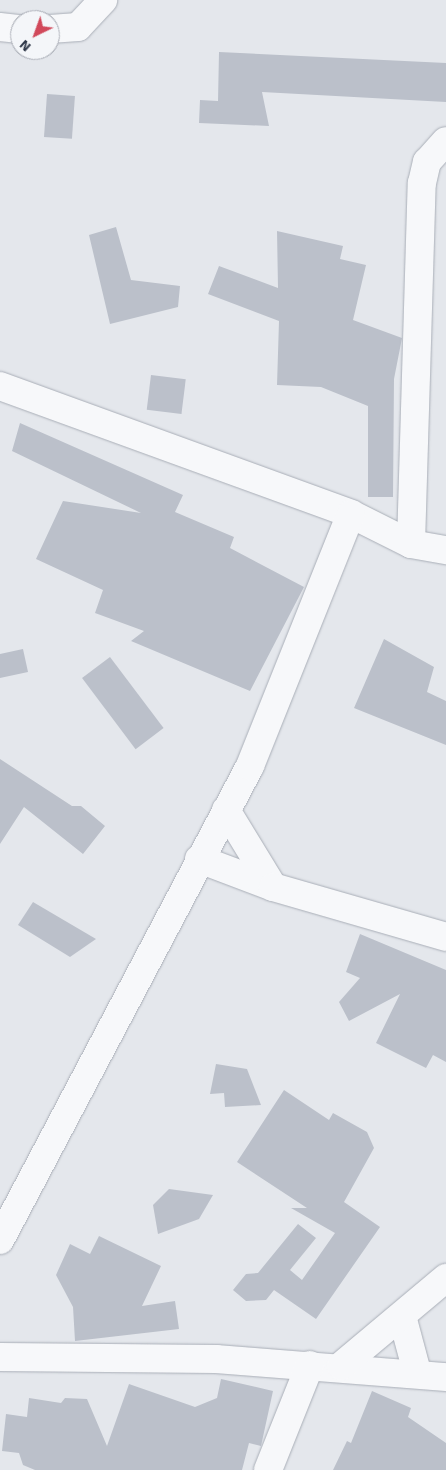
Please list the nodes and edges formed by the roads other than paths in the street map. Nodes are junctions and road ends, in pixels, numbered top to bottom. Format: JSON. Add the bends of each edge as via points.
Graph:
{"nodes":[{"id":1,"x":103,"y":0,"type":"edge"},
{"id":2,"x":60,"y":28,"type":"edge"},
{"id":3,"x":446,"y":141,"type":"edge"},
{"id":4,"x":0,"y":386,"type":"edge"},
{"id":5,"x":351,"y":514,"type":"junction"},
{"id":6,"x":411,"y":544,"type":"junction"},
{"id":7,"x":446,"y":550,"type":"edge"},
{"id":8,"x":226,"y":810,"type":"junction"},
{"id":9,"x":199,"y":859,"type":"junction"},
{"id":10,"x":273,"y":887,"type":"junction"},
{"id":11,"x":446,"y":937,"type":"edge"},
{"id":12,"x":0,"y":1240,"type":"edge"},
{"id":13,"x":446,"y":1278,"type":"edge"},
{"id":14,"x":402,"y":1316,"type":"junction"},
{"id":15,"x":0,"y":1357,"type":"edge"},
{"id":16,"x":310,"y":1365,"type":"junction"},
{"id":17,"x":340,"y":1366,"type":"junction"},
{"id":18,"x":418,"y":1372,"type":"junction"},
{"id":19,"x":446,"y":1376,"type":"edge"},
{"id":20,"x":268,"y":1470,"type":"edge"}],
"edges":[{"from":1,"to":2,"type":"street","via":[[78,27]]},
{"from":3,"to":6,"type":"street","via":[[427,162],[422,182]]},
{"from":4,"to":5,"type":"street"},
{"from":5,"to":6,"type":"street"},
{"from":5,"to":8,"type":"street","via":[[289,676]]},
{"from":6,"to":7,"type":"street"},
{"from":8,"to":9,"type":"street"},
{"from":8,"to":10,"type":"street"},
{"from":9,"to":10,"type":"street"},
{"from":9,"to":12,"type":"street"},
{"from":10,"to":11,"type":"street"},
{"from":13,"to":14,"type":"street"},
{"from":14,"to":17,"type":"street"},
{"from":14,"to":18,"type":"street"},
{"from":15,"to":16,"type":"street","via":[[216,1359]]},
{"from":16,"to":17,"type":"street"},
{"from":16,"to":20,"type":"street"},
{"from":17,"to":18,"type":"street"},
{"from":18,"to":19,"type":"street"}]}
